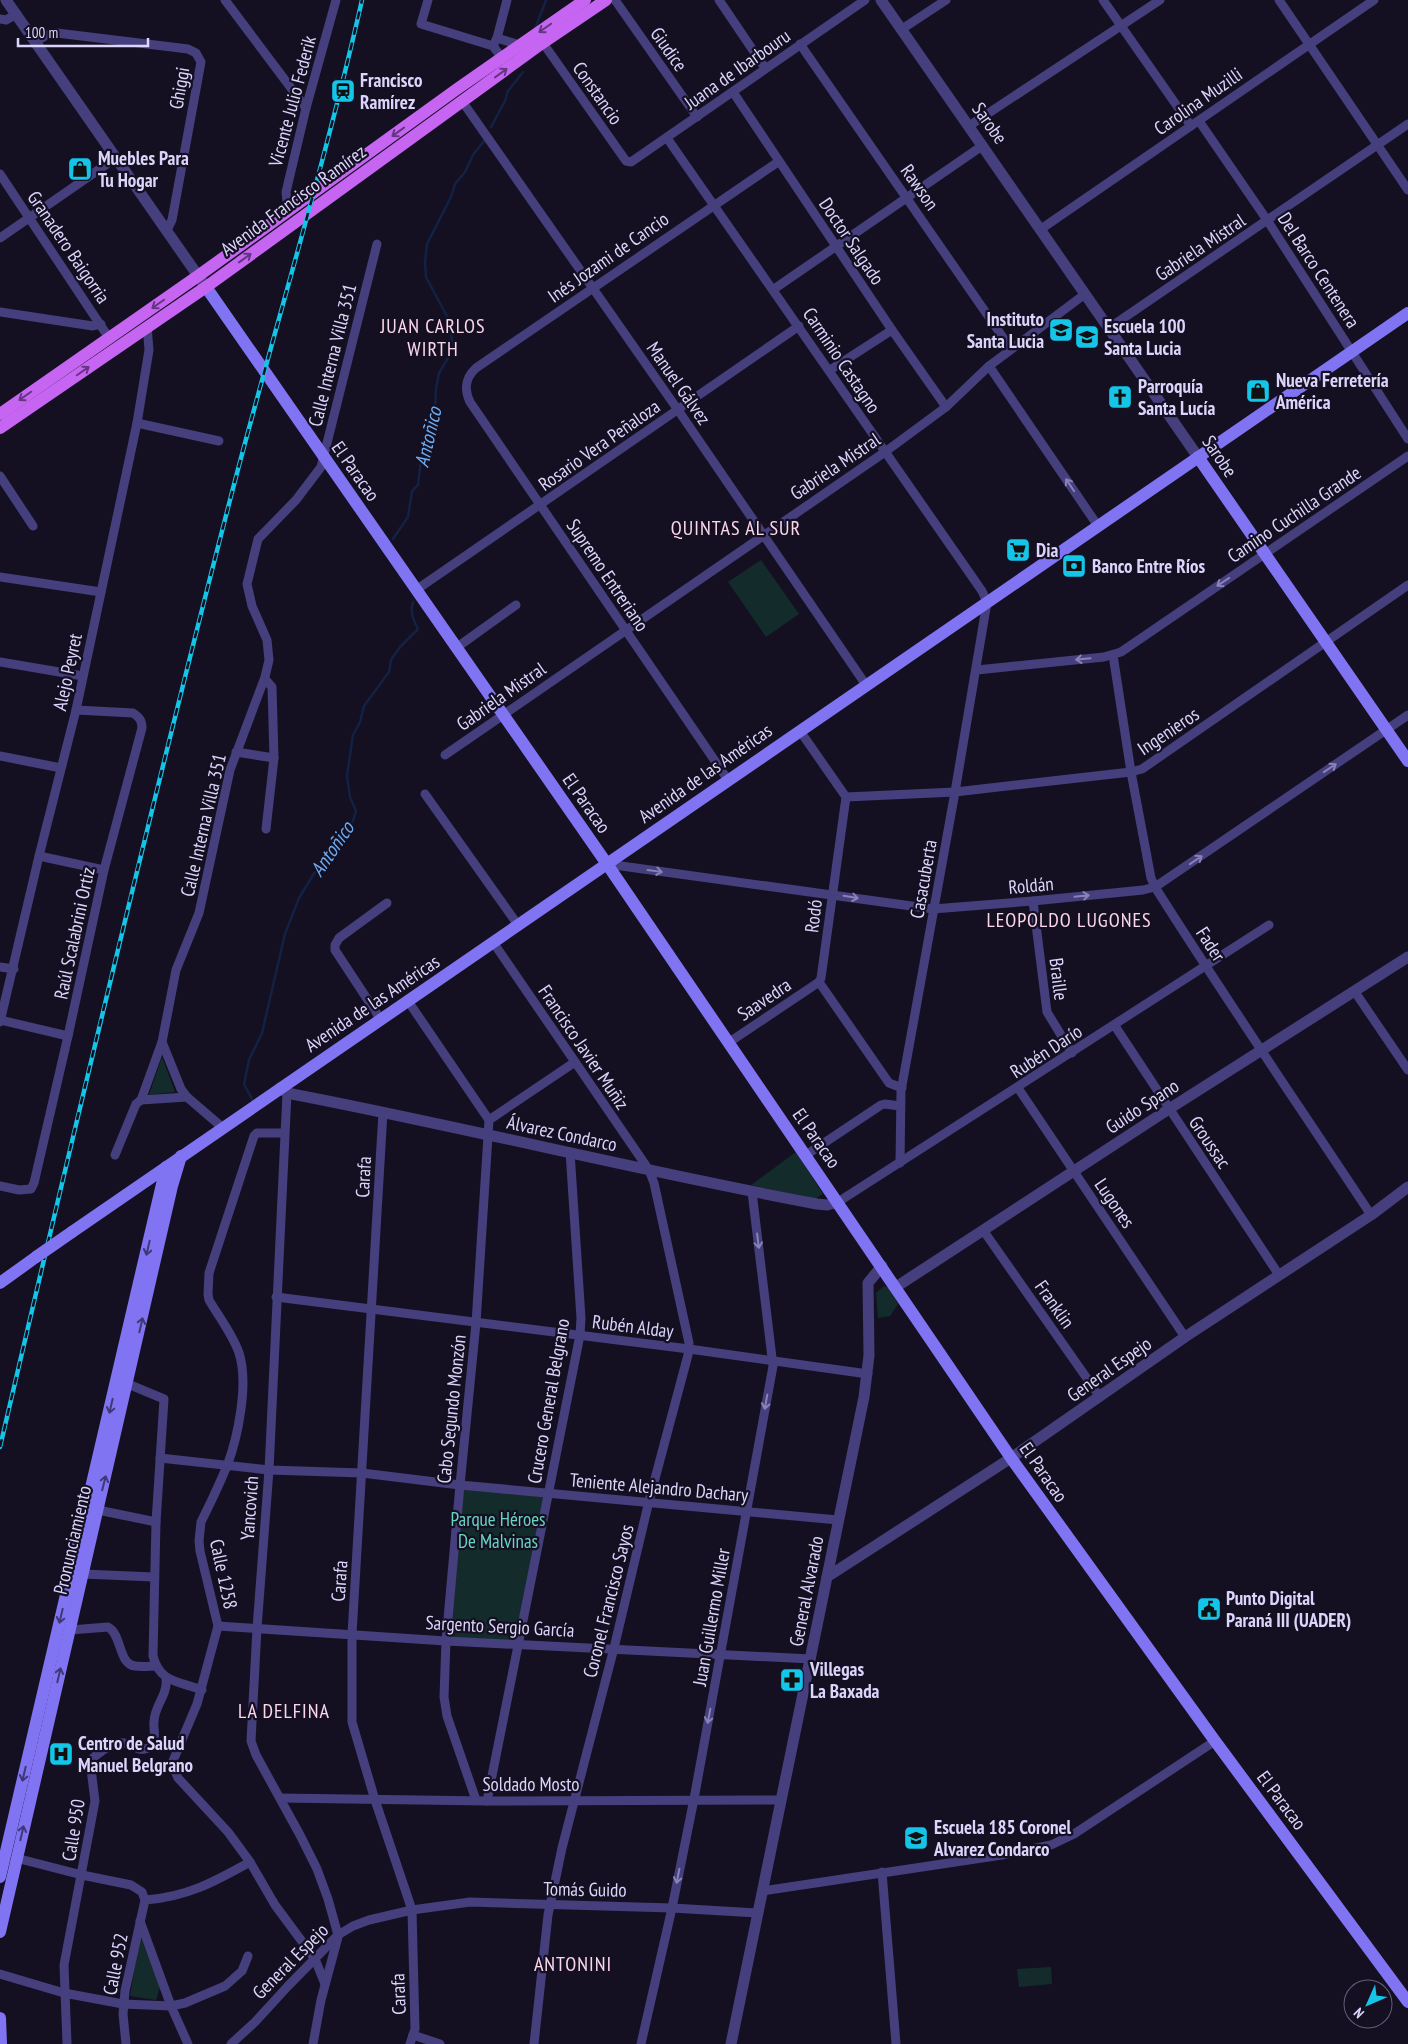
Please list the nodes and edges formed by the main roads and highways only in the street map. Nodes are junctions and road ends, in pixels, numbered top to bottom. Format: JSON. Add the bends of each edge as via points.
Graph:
{"nodes":[{"id":1,"x":585,"y":0,"type":"edge"},
{"id":2,"x":606,"y":0,"type":"edge"},
{"id":3,"x":202,"y":282,"type":"junction"},
{"id":4,"x":1408,"y":313,"type":"edge"},
{"id":5,"x":0,"y":414,"type":"edge"},
{"id":6,"x":0,"y":428,"type":"edge"},
{"id":7,"x":1198,"y":457,"type":"junction"},
{"id":8,"x":1408,"y":761,"type":"edge"},
{"id":9,"x":607,"y":864,"type":"junction"},
{"id":10,"x":181,"y":1156,"type":"junction"},
{"id":11,"x":166,"y":1167,"type":"junction"},
{"id":12,"x":142,"y":1184,"type":"junction"},
{"id":13,"x":158,"y":1209,"type":"junction"},
{"id":14,"x":0,"y":1283,"type":"edge"},
{"id":15,"x":0,"y":1877,"type":"edge"},
{"id":16,"x":0,"y":1932,"type":"edge"},
{"id":17,"x":1408,"y":2002,"type":"edge"},
{"id":18,"x":0,"y":2018,"type":"edge"},
{"id":19,"x":1,"y":2044,"type":"edge"}],
"edges":[{"from":1,"to":3,"type":"main road","name":"Avenida Francisco Ramírez","one_way":true,"via":[[288,211]]},
{"from":3,"to":2,"type":"main road","name":"Avenida Francisco Ramírez","one_way":true},
{"from":3,"to":5,"type":"main road","name":"Avenida Francisco Ramírez","one_way":true,"via":[[109,338]]},
{"from":6,"to":3,"type":"main road","name":"Avenida Francisco Ramírez","one_way":true,"via":[[147,326]]},
{"from":3,"to":9,"type":"main road","name":"El Paracao"},
{"from":4,"to":7,"type":"main road","name":"Avenida de las Américas"},
{"from":7,"to":8,"type":"main road","name":"Sarobe"},
{"from":7,"to":9,"type":"main road","name":"Avenida de las Américas"},
{"from":9,"to":10,"type":"main road","name":"Avenida de las Américas","via":[[283,1091]]},
{"from":9,"to":17,"type":"main road","name":"El Paracao","via":[[1011,1458]]},
{"from":10,"to":11,"type":"main road","name":"Avenida de las Américas"},
{"from":16,"to":10,"type":"main road","name":"Pronunciamiento","one_way":true},
{"from":11,"to":12,"type":"main road","name":"Avenida de las Américas"},
{"from":11,"to":13,"type":"main road","name":"Pronunciamiento"},
{"from":12,"to":13,"type":"main road"},
{"from":12,"to":14,"type":"main road","name":"Avenida de las Américas","bridge":true},
{"from":13,"to":15,"type":"main road","name":"Pronunciamiento","one_way":true},
{"from":18,"to":19,"type":"main road"}]}
